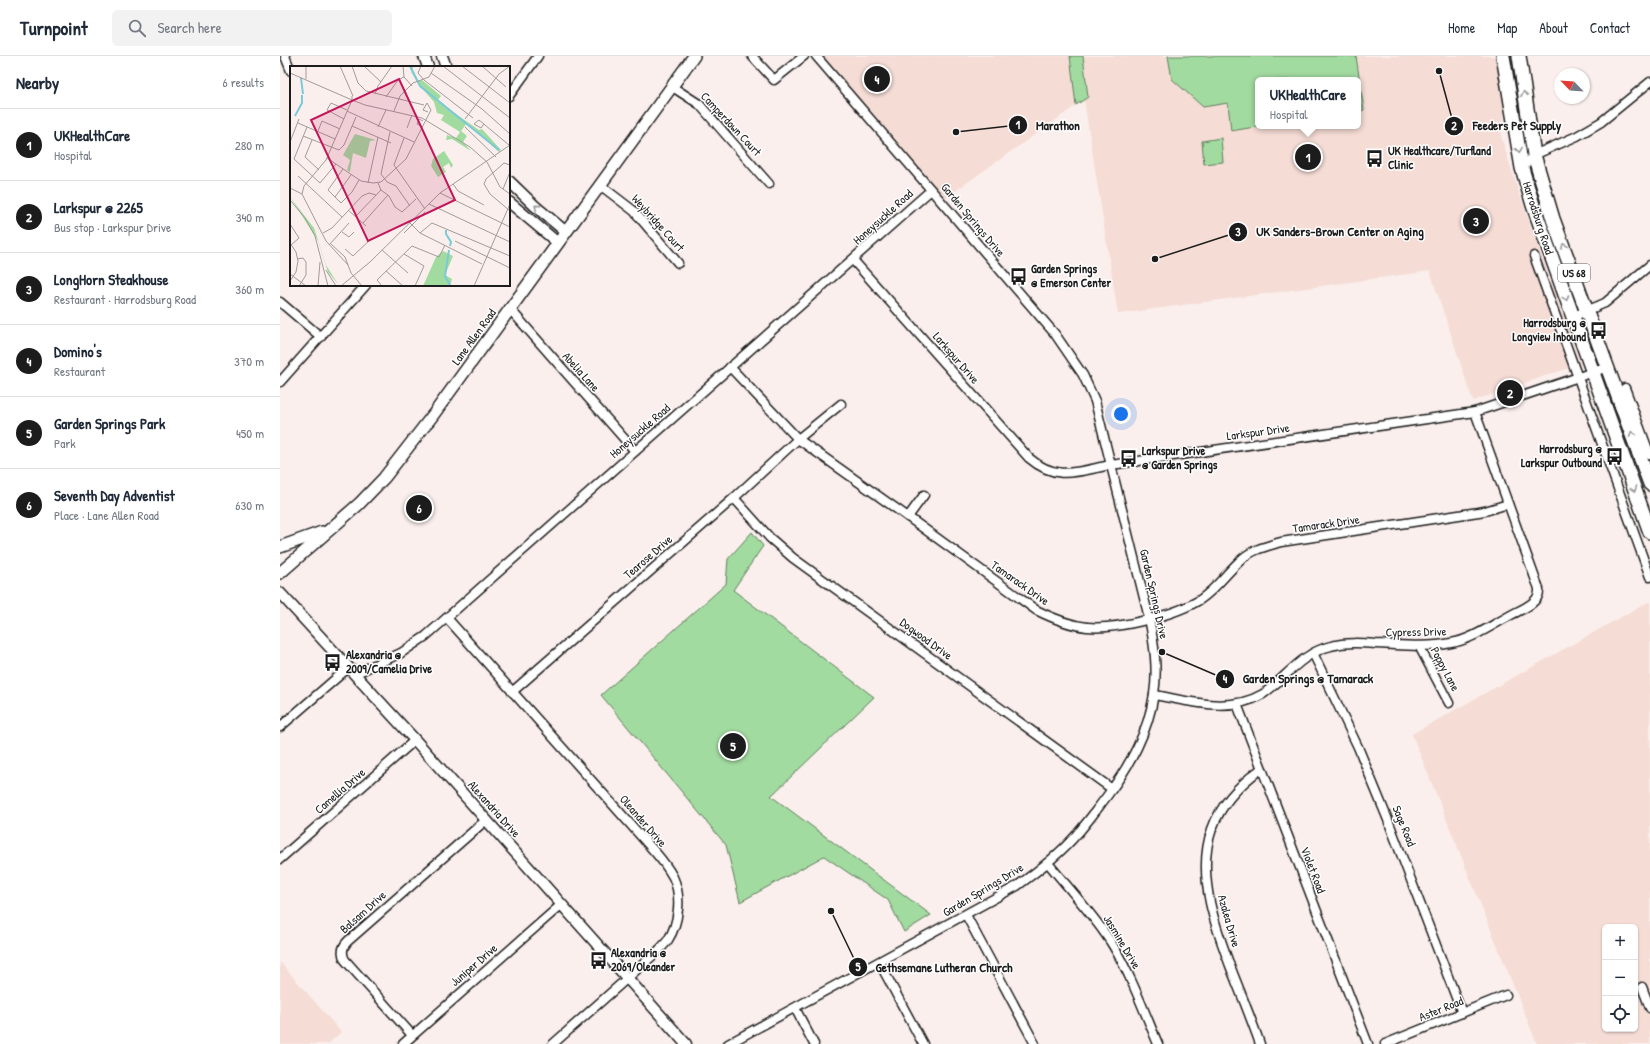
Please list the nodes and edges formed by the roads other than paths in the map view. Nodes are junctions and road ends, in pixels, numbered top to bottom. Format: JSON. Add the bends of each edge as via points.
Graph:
{"nodes":[{"id":1,"x":285,"y":56,"type":"edge"},
{"id":2,"x":424,"y":56,"type":"edge"},
{"id":3,"x":442,"y":56,"type":"edge"},
{"id":4,"x":538,"y":56,"type":"edge"},
{"id":5,"x":694,"y":56,"type":"edge"},
{"id":6,"x":752,"y":56,"type":"edge"},
{"id":7,"x":804,"y":56,"type":"edge"},
{"id":8,"x":816,"y":56,"type":"edge"},
{"id":9,"x":1504,"y":56,"type":"edge"},
{"id":10,"x":1519,"y":56,"type":"edge"},
{"id":11,"x":428,"y":66,"type":"edge"},
{"id":12,"x":446,"y":66,"type":"edge"},
{"id":13,"x":290,"y":68,"type":"edge"},
{"id":14,"x":1650,"y":82,"type":"edge"},
{"id":15,"x":671,"y":86,"type":"junction"},
{"id":16,"x":510,"y":95,"type":"edge"},
{"id":17,"x":1534,"y":155,"type":"junction"},
{"id":18,"x":1522,"y":168,"type":"junction"},
{"id":19,"x":510,"y":182,"type":"edge"},
{"id":20,"x":769,"y":184,"type":"dead end"},
{"id":21,"x":600,"y":185,"type":"junction"},
{"id":22,"x":931,"y":190,"type":"junction"},
{"id":23,"x":510,"y":203,"type":"edge"},
{"id":24,"x":566,"y":232,"type":"junction"},
{"id":25,"x":558,"y":243,"type":"junction"},
{"id":26,"x":1534,"y":256,"type":"dead end"},
{"id":27,"x":853,"y":260,"type":"junction"},
{"id":28,"x":678,"y":263,"type":"dead end"},
{"id":29,"x":1650,"y":264,"type":"edge"},
{"id":30,"x":365,"y":286,"type":"edge"},
{"id":31,"x":280,"y":302,"type":"edge"},
{"id":32,"x":510,"y":309,"type":"junction"},
{"id":33,"x":1588,"y":311,"type":"junction"},
{"id":34,"x":1572,"y":317,"type":"junction"},
{"id":35,"x":321,"y":337,"type":"junction"},
{"id":36,"x":730,"y":367,"type":"junction"},
{"id":37,"x":1608,"y":367,"type":"junction"},
{"id":38,"x":1593,"y":373,"type":"junction"},
{"id":39,"x":1578,"y":378,"type":"junction"},
{"id":40,"x":280,"y":382,"type":"edge"},
{"id":41,"x":1625,"y":388,"type":"dead end"},
{"id":42,"x":841,"y":404,"type":"dead end"},
{"id":43,"x":1475,"y":412,"type":"junction"},
{"id":44,"x":798,"y":439,"type":"junction"},
{"id":45,"x":635,"y":451,"type":"junction"},
{"id":46,"x":1650,"y":454,"type":"edge"},
{"id":47,"x":1111,"y":465,"type":"junction"},
{"id":48,"x":1650,"y":484,"type":"edge"},
{"id":49,"x":924,"y":495,"type":"dead end"},
{"id":50,"x":734,"y":498,"type":"junction"},
{"id":51,"x":1508,"y":504,"type":"junction"},
{"id":52,"x":908,"y":517,"type":"junction"},
{"id":53,"x":332,"y":528,"type":"junction"},
{"id":54,"x":1650,"y":532,"type":"edge"},
{"id":55,"x":280,"y":547,"type":"edge"},
{"id":56,"x":280,"y":573,"type":"edge"},
{"id":57,"x":1650,"y":577,"type":"edge"},
{"id":58,"x":280,"y":593,"type":"edge"},
{"id":59,"x":447,"y":618,"type":"junction"},
{"id":60,"x":1149,"y":618,"type":"junction"},
{"id":61,"x":1419,"y":646,"type":"junction"},
{"id":62,"x":1313,"y":653,"type":"junction"},
{"id":63,"x":351,"y":671,"type":"junction"},
{"id":64,"x":512,"y":692,"type":"junction"},
{"id":65,"x":1154,"y":695,"type":"junction"},
{"id":66,"x":1449,"y":703,"type":"dead end"},
{"id":67,"x":1237,"y":704,"type":"junction"},
{"id":68,"x":280,"y":727,"type":"edge"},
{"id":69,"x":415,"y":740,"type":"junction"},
{"id":70,"x":1261,"y":769,"type":"junction"},
{"id":71,"x":1112,"y":789,"type":"junction"},
{"id":72,"x":486,"y":820,"type":"junction"},
{"id":73,"x":280,"y":859,"type":"edge"},
{"id":74,"x":1048,"y":863,"type":"junction"},
{"id":75,"x":562,"y":904,"type":"junction"},
{"id":76,"x":966,"y":915,"type":"junction"},
{"id":77,"x":879,"y":962,"type":"junction"},
{"id":78,"x":627,"y":979,"type":"junction"},
{"id":79,"x":1642,"y":987,"type":"dead end"},
{"id":80,"x":1506,"y":995,"type":"dead end"},
{"id":81,"x":795,"y":1008,"type":"junction"},
{"id":82,"x":1650,"y":1008,"type":"edge"},
{"id":83,"x":1462,"y":1013,"type":"junction"},
{"id":84,"x":412,"y":1036,"type":"junction"},
{"id":85,"x":403,"y":1044,"type":"edge"},
{"id":86,"x":553,"y":1044,"type":"edge"},
{"id":87,"x":686,"y":1044,"type":"edge"},
{"id":88,"x":728,"y":1044,"type":"edge"},
{"id":89,"x":814,"y":1044,"type":"edge"},
{"id":90,"x":923,"y":1044,"type":"edge"},
{"id":91,"x":1035,"y":1044,"type":"edge"},
{"id":92,"x":1158,"y":1044,"type":"edge"},
{"id":93,"x":1260,"y":1044,"type":"edge"},
{"id":94,"x":1368,"y":1044,"type":"edge"},
{"id":95,"x":1385,"y":1044,"type":"edge"}],
"edges":[{"from":1,"to":13,"type":"street"},
{"from":2,"to":11,"type":"street"},
{"from":3,"to":12,"type":"street"},
{"from":4,"to":16,"type":"street"},
{"from":5,"to":15,"type":"main road","name":"Lane Allen Road"},
{"from":6,"to":7,"type":"street","via":[[774,80]]},
{"from":8,"to":22,"type":"street","name":"Garden Springs Drive"},
{"from":9,"to":18,"type":"main road","name":"Harrodsburg Road","number":"US 68","one_way":true},
{"from":17,"to":10,"type":"main road","name":"Harrodsburg Road","number":"US 68","one_way":true},
{"from":14,"to":17,"type":"street","via":[[1596,126]]},
{"from":15,"to":20,"type":"street","name":"Camperdown Court","via":[[699,104]]},
{"from":15,"to":21,"type":"main road","name":"Lane Allen Road"},
{"from":17,"to":18,"type":"street"},
{"from":33,"to":17,"type":"main road","name":"Harrodsburg Road","number":"US 68","one_way":true,"via":[[1553,219]]},
{"from":18,"to":34,"type":"main road","name":"Harrodsburg Road","number":"US 68","one_way":true},
{"from":24,"to":19,"type":"street","one_way":true},
{"from":21,"to":24,"type":"main road","name":"Lane Allen Road"},
{"from":21,"to":28,"type":"street","name":"Weybridge Court","via":[[634,210]]},
{"from":22,"to":27,"type":"street","name":"Honeysuckle Road"},
{"from":22,"to":47,"type":"street","name":"Garden Springs Drive","via":[[1055,334],[1083,375],[1095,401]]},
{"from":23,"to":25,"type":"street"},
{"from":24,"to":25,"type":"main road","name":"Lane Allen Road"},
{"from":25,"to":32,"type":"main road","name":"Lane Allen Road"},
{"from":26,"to":39,"type":"street"},
{"from":27,"to":36,"type":"street","name":"Honeysuckle Road"},
{"from":27,"to":47,"type":"street","name":"Larkspur Drive","via":[[1015,443],[1038,465],[1058,474]]},
{"from":29,"to":33,"type":"street","via":[[1605,303]]},
{"from":30,"to":35,"type":"street"},
{"from":31,"to":35,"type":"street"},
{"from":32,"to":45,"type":"street","name":"Abelia Lane"},
{"from":32,"to":53,"type":"main road","name":"Lane Allen Road","via":[[411,445],[384,478]]},
{"from":33,"to":34,"type":"street"},
{"from":33,"to":37,"type":"main road","name":"Harrodsburg Road","number":"US 68"},
{"from":34,"to":38,"type":"main road","name":"Harrodsburg Road","number":"US 68"},
{"from":35,"to":40,"type":"street"},
{"from":36,"to":44,"type":"street","name":"Tamarack Drive"},
{"from":36,"to":45,"type":"street","name":"Honeysuckle Road"},
{"from":37,"to":38,"type":"street","name":"Larkspur Drive"},
{"from":48,"to":37,"type":"main road","name":"Harrodsburg Road","number":"US 68","one_way":true},
{"from":38,"to":39,"type":"street","name":"Larkspur Drive"},
{"from":38,"to":54,"type":"main road","name":"Harrodsburg Road","number":"US 68","one_way":true},
{"from":39,"to":43,"type":"street","name":"Larkspur Drive"},
{"from":39,"to":57,"type":"street"},
{"from":41,"to":46,"type":"street"},
{"from":42,"to":44,"type":"street","name":"Tearose Drive"},
{"from":43,"to":47,"type":"street","name":"Larkspur Drive"},
{"from":43,"to":51,"type":"street","name":"Cypress Drive"},
{"from":44,"to":50,"type":"street","name":"Tearose Drive"},
{"from":44,"to":52,"type":"street","name":"Tamarack Drive"},
{"from":45,"to":59,"type":"street","name":"Honeysuckle Road"},
{"from":47,"to":60,"type":"street","name":"Garden Springs Drive"},
{"from":49,"to":52,"type":"street"},
{"from":50,"to":64,"type":"street","name":"Tearose Drive"},
{"from":50,"to":71,"type":"street","name":"Dogwood Drive","via":[[770,538],[793,558]]},
{"from":51,"to":60,"type":"street","name":"Tamarack Drive","via":[[1485,512],[1281,542],[1262,548],[1242,559],[1201,598],[1182,608]]},
{"from":51,"to":61,"type":"street","name":"Cypress Drive","via":[[1539,590],[1537,598],[1525,608],[1463,639],[1453,643]]},
{"from":52,"to":60,"type":"street","name":"Tamarack Drive","via":[[1022,601],[1051,618],[1100,628]]},
{"from":53,"to":55,"type":"main road"},
{"from":53,"to":56,"type":"main road","name":"Lane Allen Road"},
{"from":58,"to":63,"type":"street","name":"Alexandria Drive"},
{"from":59,"to":63,"type":"street","name":"Honeysuckle Road","via":[[401,653]]},
{"from":59,"to":64,"type":"street","name":"Oleander Drive"},
{"from":60,"to":65,"type":"street","name":"Garden Springs Drive","via":[[1155,652]]},
{"from":61,"to":62,"type":"street","name":"Cypress Drive","via":[[1349,644],[1330,646]]},
{"from":61,"to":66,"type":"street","name":"Poppy Lane"},
{"from":62,"to":67,"type":"street","name":"Cypress Drive","via":[[1264,694]]},
{"from":62,"to":83,"type":"street","name":"Sage Road","via":[[1358,748],[1385,813]]},
{"from":63,"to":68,"type":"street"},
{"from":63,"to":69,"type":"street","name":"Alexandria Drive"},
{"from":64,"to":78,"type":"street","name":"Oleander Drive","via":[[655,852],[673,878],[678,899],[671,934],[658,951]]},
{"from":65,"to":67,"type":"street","name":"Cypress Drive","via":[[1202,704]]},
{"from":65,"to":71,"type":"street","name":"Garden Springs Drive","via":[[1139,746]]},
{"from":67,"to":70,"type":"street","name":"Violet Road"},
{"from":69,"to":72,"type":"street","name":"Alexandria Drive"},
{"from":69,"to":73,"type":"street","name":"Camellia Drive"},
{"from":70,"to":93,"type":"street","name":"Azalea Drive","via":[[1246,780],[1224,805],[1212,828],[1207,855],[1211,910]]},
{"from":70,"to":94,"type":"street","name":"Violet Road"},
{"from":71,"to":74,"type":"street","name":"Garden Springs Drive","via":[[1077,835]]},
{"from":72,"to":75,"type":"street","name":"Alexandria Drive"},
{"from":72,"to":84,"type":"street","name":"Balsam Drive","via":[[343,948],[345,960]]},
{"from":74,"to":76,"type":"street","name":"Garden Springs Drive","via":[[1017,886]]},
{"from":74,"to":92,"type":"street","name":"Jasmine Drive","via":[[1112,944]]},
{"from":75,"to":78,"type":"street","name":"Alexandria Drive"},
{"from":75,"to":84,"type":"street","name":"Juniper Drive"},
{"from":76,"to":77,"type":"street","name":"Garden Springs Drive"},
{"from":76,"to":91,"type":"street"},
{"from":77,"to":81,"type":"street","name":"Garden Springs Drive"},
{"from":77,"to":90,"type":"street"},
{"from":78,"to":86,"type":"street","name":"Oleander Drive"},
{"from":78,"to":87,"type":"street","name":"Alexandria Drive"},
{"from":79,"to":82,"type":"street"},
{"from":80,"to":83,"type":"street","name":"Aster Road"},
{"from":81,"to":88,"type":"street","name":"Garden Springs Drive"},
{"from":81,"to":89,"type":"street"},
{"from":83,"to":95,"type":"street","name":"Aster Road"},
{"from":84,"to":85,"type":"street","name":"Juniper Drive"}]}
